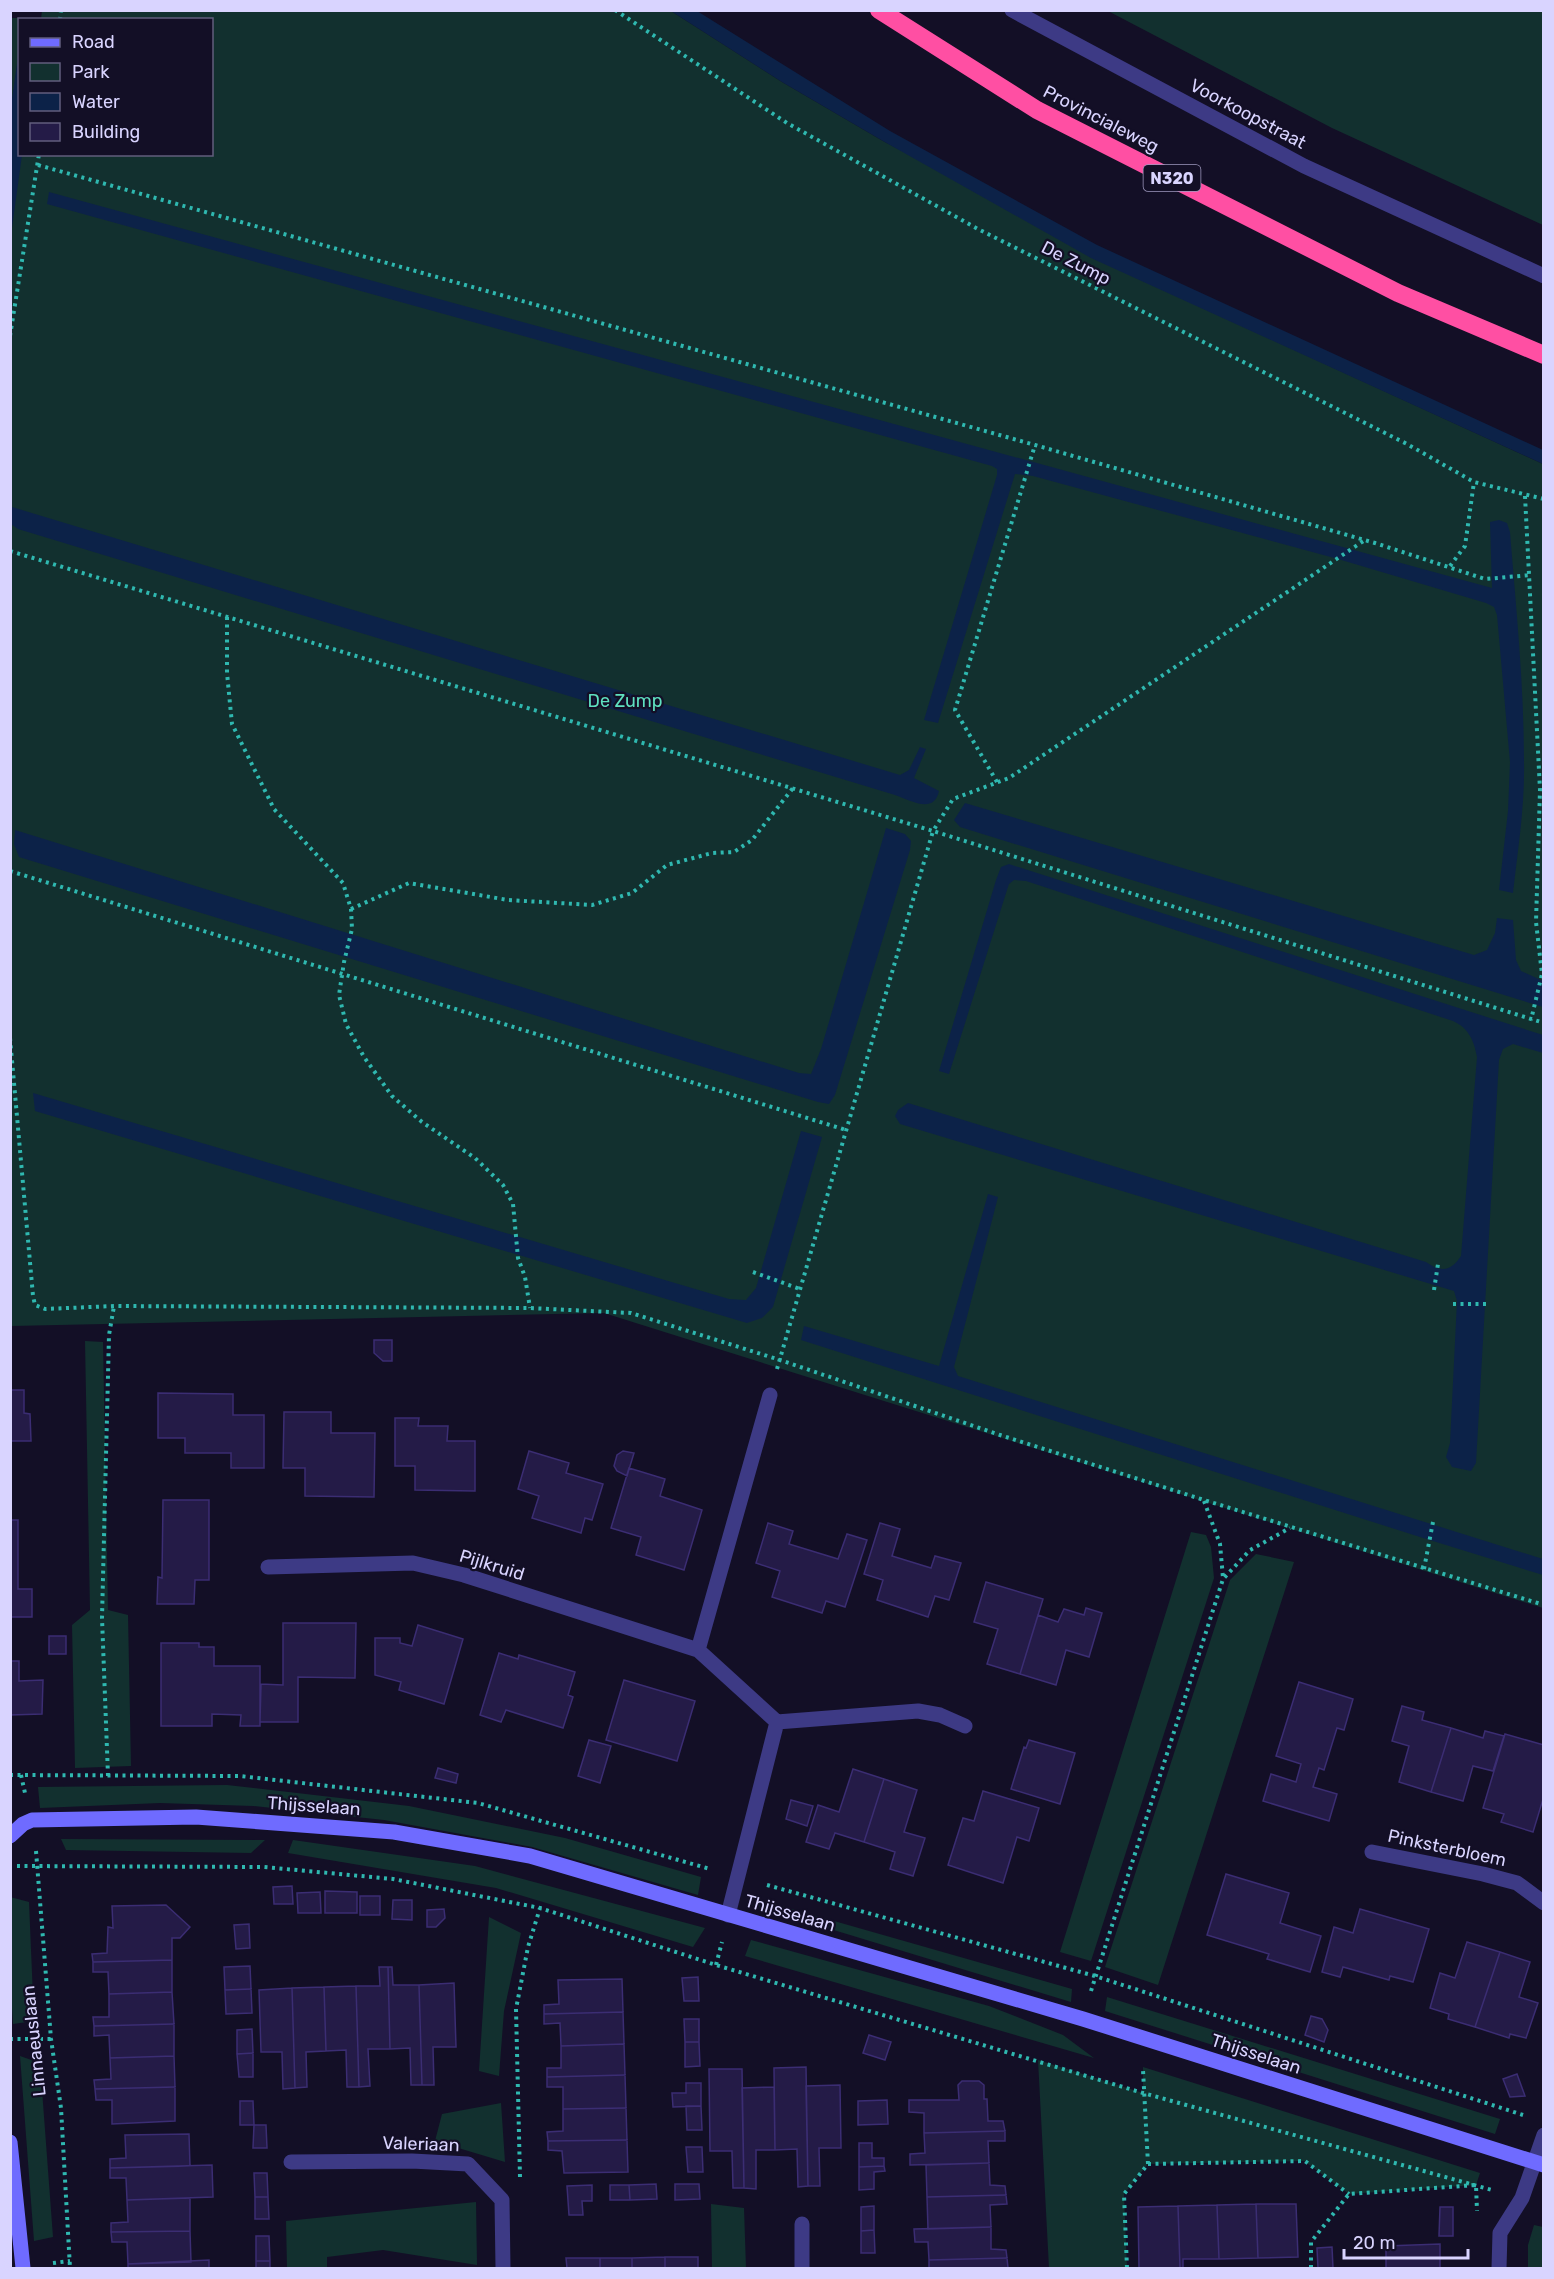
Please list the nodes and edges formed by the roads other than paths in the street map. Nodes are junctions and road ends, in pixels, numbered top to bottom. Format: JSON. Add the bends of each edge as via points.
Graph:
{"nodes":[{"id":1,"x":879,"y":10,"type":"edge"},
{"id":2,"x":1012,"y":10,"type":"edge"},
{"id":3,"x":1544,"y":276,"type":"edge"},
{"id":4,"x":1544,"y":355,"type":"edge"},
{"id":5,"x":770,"y":1395,"type":"dead end"},
{"id":6,"x":268,"y":1567,"type":"dead end"},
{"id":7,"x":698,"y":1650,"type":"junction"},
{"id":8,"x":777,"y":1722,"type":"junction"},
{"id":9,"x":965,"y":1726,"type":"dead end"},
{"id":10,"x":10,"y":1836,"type":"edge"},
{"id":11,"x":1372,"y":1852,"type":"dead end"},
{"id":12,"x":1544,"y":1903,"type":"edge"},
{"id":13,"x":728,"y":1915,"type":"junction"},
{"id":14,"x":1544,"y":2135,"type":"edge"},
{"id":15,"x":10,"y":2142,"type":"edge"},
{"id":16,"x":291,"y":2162,"type":"dead end"},
{"id":17,"x":1538,"y":2164,"type":"edge"},
{"id":18,"x":802,"y":2224,"type":"dead end"},
{"id":19,"x":23,"y":2268,"type":"edge"},
{"id":20,"x":503,"y":2268,"type":"edge"},
{"id":21,"x":802,"y":2268,"type":"edge"},
{"id":22,"x":1499,"y":2268,"type":"edge"}],
"edges":[{"from":1,"to":4,"type":"highway","name":"Provincialeweg","number":"N320","via":[[1037,110],[1398,293]]},
{"from":2,"to":3,"type":"street","name":"Voorkoopstraat","via":[[1304,166]]},
{"from":5,"to":7,"type":"street"},
{"from":6,"to":7,"type":"street","name":"Pijlkruid","via":[[413,1563],[464,1575]]},
{"from":7,"to":8,"type":"street","name":"Pijlkruid"},
{"from":8,"to":9,"type":"street","via":[[918,1711]]},
{"from":8,"to":13,"type":"street"},
{"from":10,"to":13,"type":"street","name":"Thijsselaan","via":[[32,1820],[196,1816],[394,1832],[530,1856]]},
{"from":11,"to":12,"type":"street","name":"Pinksterbloem","via":[[1517,1883]]},
{"from":13,"to":17,"type":"street","name":"Thijsselaan","via":[[1083,2019]]},
{"from":14,"to":17,"type":"street"},
{"from":15,"to":19,"type":"street"},
{"from":16,"to":20,"type":"street","name":"Valeriaan","via":[[468,2164],[502,2200]]},
{"from":17,"to":22,"type":"street","via":[[1500,2233]]},
{"from":18,"to":21,"type":"street"}]}
